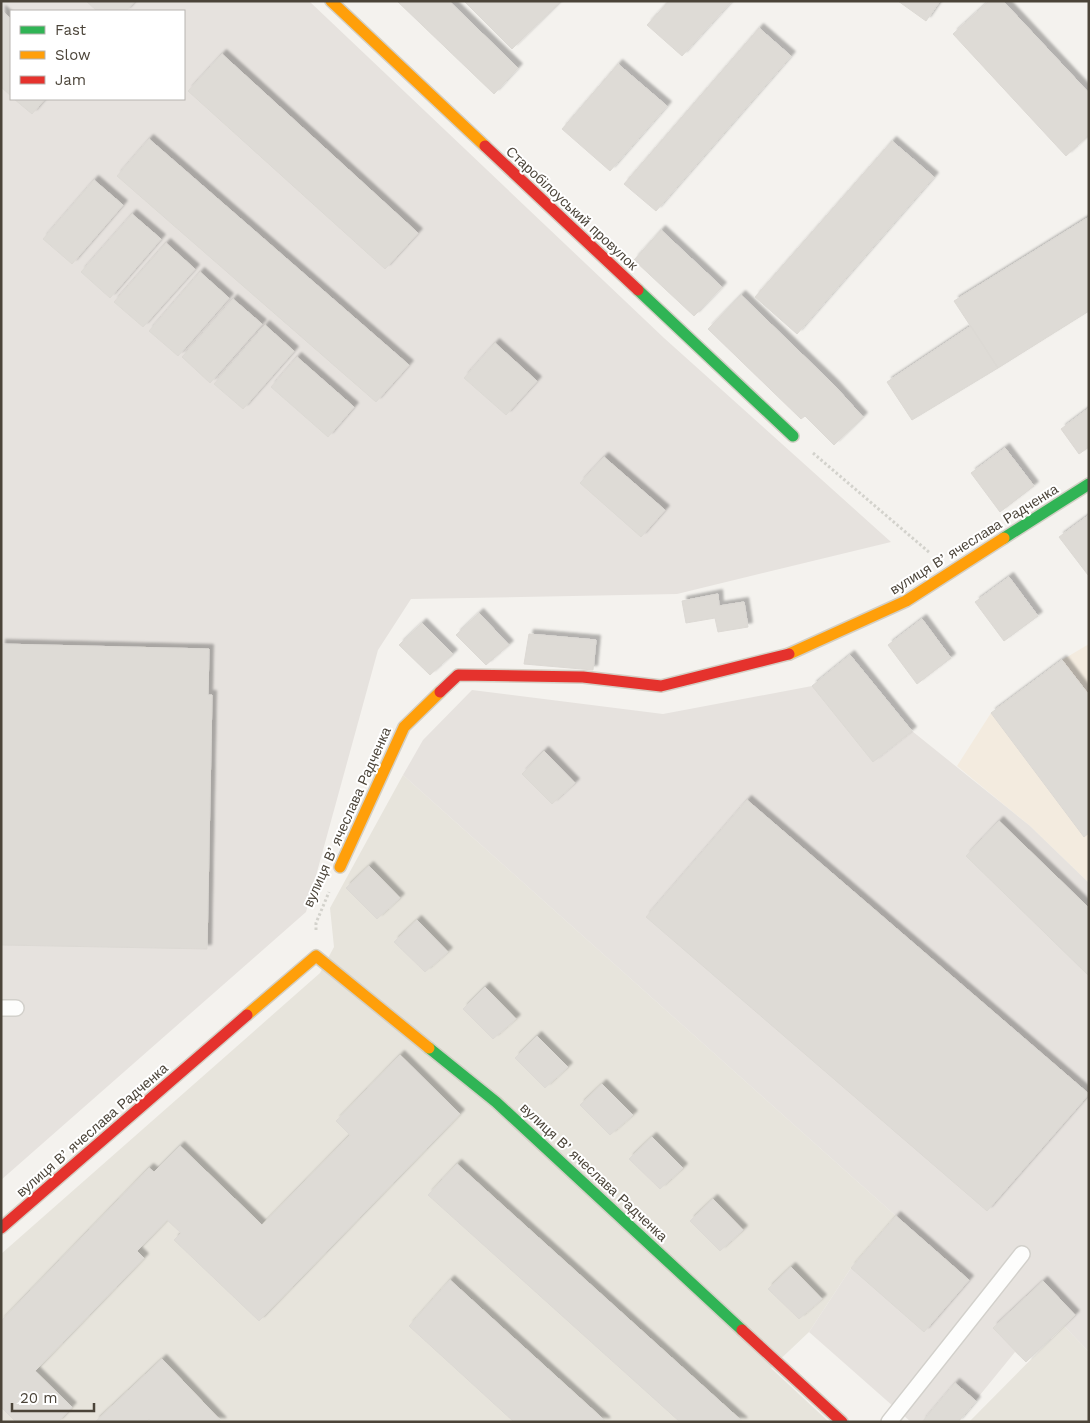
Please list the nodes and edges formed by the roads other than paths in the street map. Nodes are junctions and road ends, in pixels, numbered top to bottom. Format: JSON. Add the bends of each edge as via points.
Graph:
{"nodes":[{"id":1,"x":331,"y":1,"type":"edge"},
{"id":2,"x":793,"y":436,"type":"road end"},
{"id":3,"x":1089,"y":484,"type":"edge"},
{"id":4,"x":340,"y":867,"type":"road end"},
{"id":5,"x":1,"y":1228,"type":"edge"},
{"id":6,"x":1022,"y":1254,"type":"dead end"},
{"id":7,"x":842,"y":1422,"type":"edge"},
{"id":8,"x":889,"y":1422,"type":"edge"}],
"edges":[{"from":1,"to":2,"type":"street","name":"Старобілоуський провулок"},
{"from":3,"to":4,"type":"street","name":"вулиця Вʼячеслава Радченка","via":[[906,602],[790,654],[661,686],[583,678],[458,675],[404,727]]},
{"from":5,"to":7,"type":"street","name":"вулиця Вʼячеслава Радченка","via":[[316,956],[496,1102]]},
{"from":6,"to":8,"type":"lane"}]}
